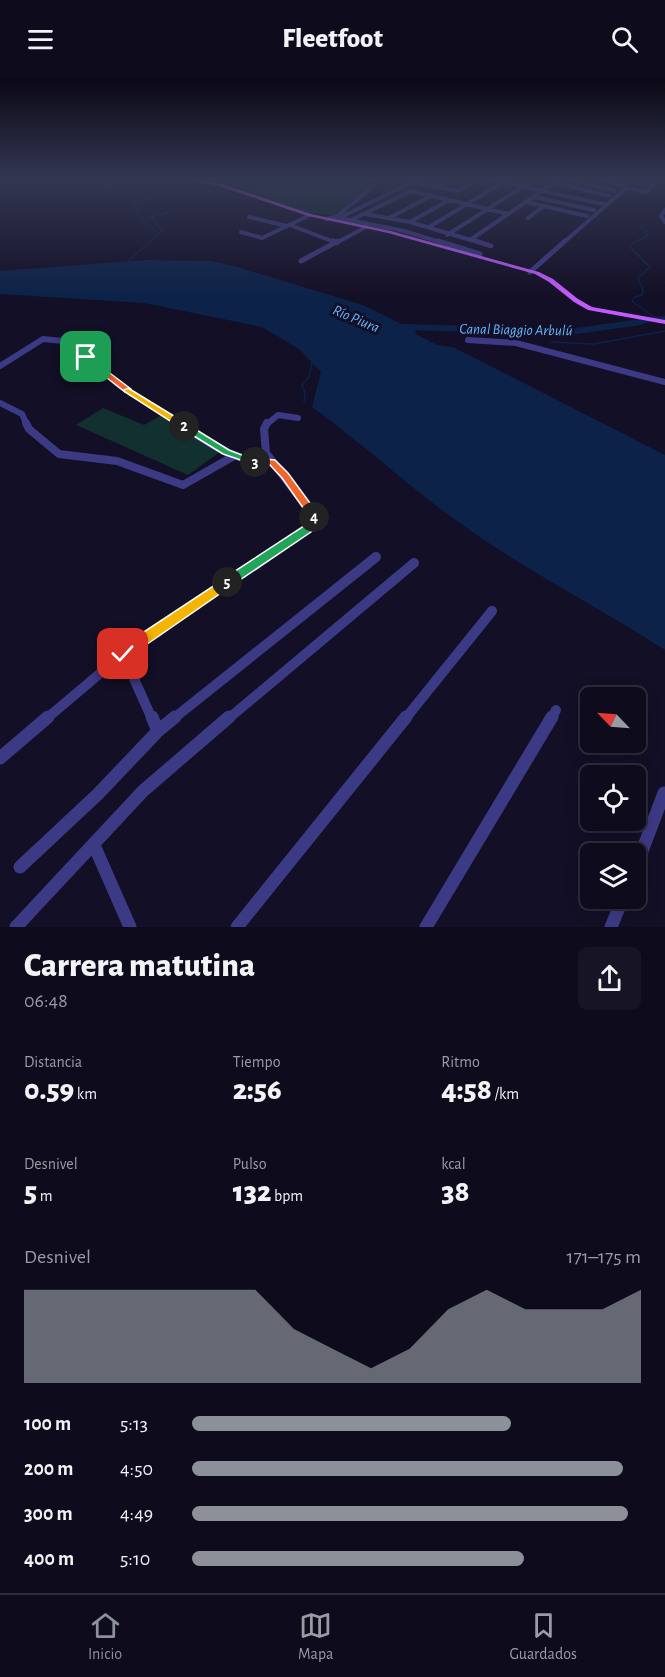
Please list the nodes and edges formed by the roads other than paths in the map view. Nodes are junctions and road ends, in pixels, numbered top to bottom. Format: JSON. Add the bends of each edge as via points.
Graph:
{"nodes":[{"id":1,"x":256,"y":219,"type":"edge"},
{"id":2,"x":303,"y":219,"type":"edge"},
{"id":3,"x":326,"y":219,"type":"edge"},
{"id":4,"x":337,"y":219,"type":"junction"},
{"id":5,"x":354,"y":219,"type":"edge"},
{"id":6,"x":392,"y":219,"type":"edge"},
{"id":7,"x":416,"y":219,"type":"edge"},
{"id":8,"x":443,"y":219,"type":"edge"},
{"id":9,"x":473,"y":219,"type":"edge"},
{"id":10,"x":502,"y":219,"type":"edge"},
{"id":11,"x":584,"y":219,"type":"edge"},
{"id":12,"x":591,"y":219,"type":"edge"},
{"id":13,"x":351,"y":220,"type":"junction"},
{"id":14,"x":410,"y":222,"type":"junction"},
{"id":15,"x":288,"y":226,"type":"junction"},
{"id":16,"x":366,"y":227,"type":"junction"},
{"id":17,"x":429,"y":227,"type":"junction"},
{"id":18,"x":241,"y":232,"type":"dead end"},
{"id":19,"x":449,"y":234,"type":"junction"},
{"id":20,"x":470,"y":240,"type":"junction"},
{"id":21,"x":437,"y":241,"type":"junction"},
{"id":22,"x":337,"y":243,"type":"junction"},
{"id":23,"x":491,"y":246,"type":"dead end"},
{"id":24,"x":480,"y":254,"type":"dead end"},
{"id":25,"x":301,"y":261,"type":"dead end"},
{"id":26,"x":528,"y":271,"type":"junction"},
{"id":27,"x":665,"y":322,"type":"edge"},
{"id":28,"x":468,"y":340,"type":"dead end"},
{"id":29,"x":0,"y":366,"type":"edge"},
{"id":30,"x":664,"y":383,"type":"edge"},
{"id":31,"x":0,"y":403,"type":"edge"},
{"id":32,"x":298,"y":418,"type":"dead end"},
{"id":33,"x":234,"y":456,"type":"junction"},
{"id":34,"x":272,"y":462,"type":"junction"},
{"id":35,"x":376,"y":558,"type":"dead end"},
{"id":36,"x":414,"y":563,"type":"dead end"},
{"id":37,"x":492,"y":611,"type":"dead end"},
{"id":38,"x":123,"y":654,"type":"junction"},
{"id":39,"x":556,"y":710,"type":"dead end"},
{"id":40,"x":158,"y":731,"type":"junction"},
{"id":41,"x":0,"y":758,"type":"edge"},
{"id":42,"x":664,"y":793,"type":"edge"},
{"id":43,"x":645,"y":843,"type":"edge"},
{"id":44,"x":94,"y":845,"type":"junction"},
{"id":45,"x":20,"y":867,"type":"dead end"},
{"id":46,"x":618,"y":909,"type":"edge"},
{"id":47,"x":16,"y":927,"type":"edge"},
{"id":48,"x":130,"y":927,"type":"edge"},
{"id":49,"x":237,"y":927,"type":"edge"},
{"id":50,"x":426,"y":927,"type":"edge"},
{"id":51,"x":611,"y":927,"type":"edge"}],
"edges":[{"from":1,"to":15,"type":"street"},
{"from":2,"to":15,"type":"street"},
{"from":3,"to":4,"type":"main road"},
{"from":4,"to":13,"type":"street"},
{"from":4,"to":16,"type":"main road"},
{"from":5,"to":13,"type":"street"},
{"from":6,"to":14,"type":"street"},
{"from":7,"to":14,"type":"street"},
{"from":8,"to":17,"type":"street"},
{"from":9,"to":19,"type":"street"},
{"from":10,"to":20,"type":"street"},
{"from":11,"to":26,"type":"street"},
{"from":12,"to":26,"type":"street"},
{"from":13,"to":21,"type":"street"},
{"from":14,"to":17,"type":"street"},
{"from":15,"to":18,"type":"street","via":[[262,238]]},
{"from":15,"to":22,"type":"street"},
{"from":16,"to":22,"type":"street"},
{"from":16,"to":26,"type":"main road"},
{"from":17,"to":19,"type":"street"},
{"from":19,"to":20,"type":"street"},
{"from":19,"to":21,"type":"street"},
{"from":20,"to":23,"type":"street"},
{"from":21,"to":24,"type":"street"},
{"from":22,"to":25,"type":"street"},
{"from":26,"to":27,"type":"main road","via":[[548,278],[585,307]]},
{"from":28,"to":30,"type":"street","via":[[523,344]]},
{"from":29,"to":33,"type":"street","via":[[43,339],[62,341],[118,384]]},
{"from":31,"to":33,"type":"street","via":[[22,414],[29,429],[59,454],[117,461],[183,485]]},
{"from":32,"to":34,"type":"street","via":[[278,415],[267,423],[266,453]]},
{"from":33,"to":34,"type":"street"},
{"from":34,"to":38,"type":"street","via":[[315,517],[312,525]]},
{"from":35,"to":40,"type":"street"},
{"from":36,"to":44,"type":"street","via":[[170,766]]},
{"from":37,"to":49,"type":"street"},
{"from":38,"to":40,"type":"street"},
{"from":38,"to":41,"type":"street"},
{"from":39,"to":50,"type":"street"},
{"from":40,"to":45,"type":"street"},
{"from":42,"to":43,"type":"street"},
{"from":44,"to":47,"type":"street"},
{"from":44,"to":48,"type":"street"},
{"from":46,"to":51,"type":"street"}]}
